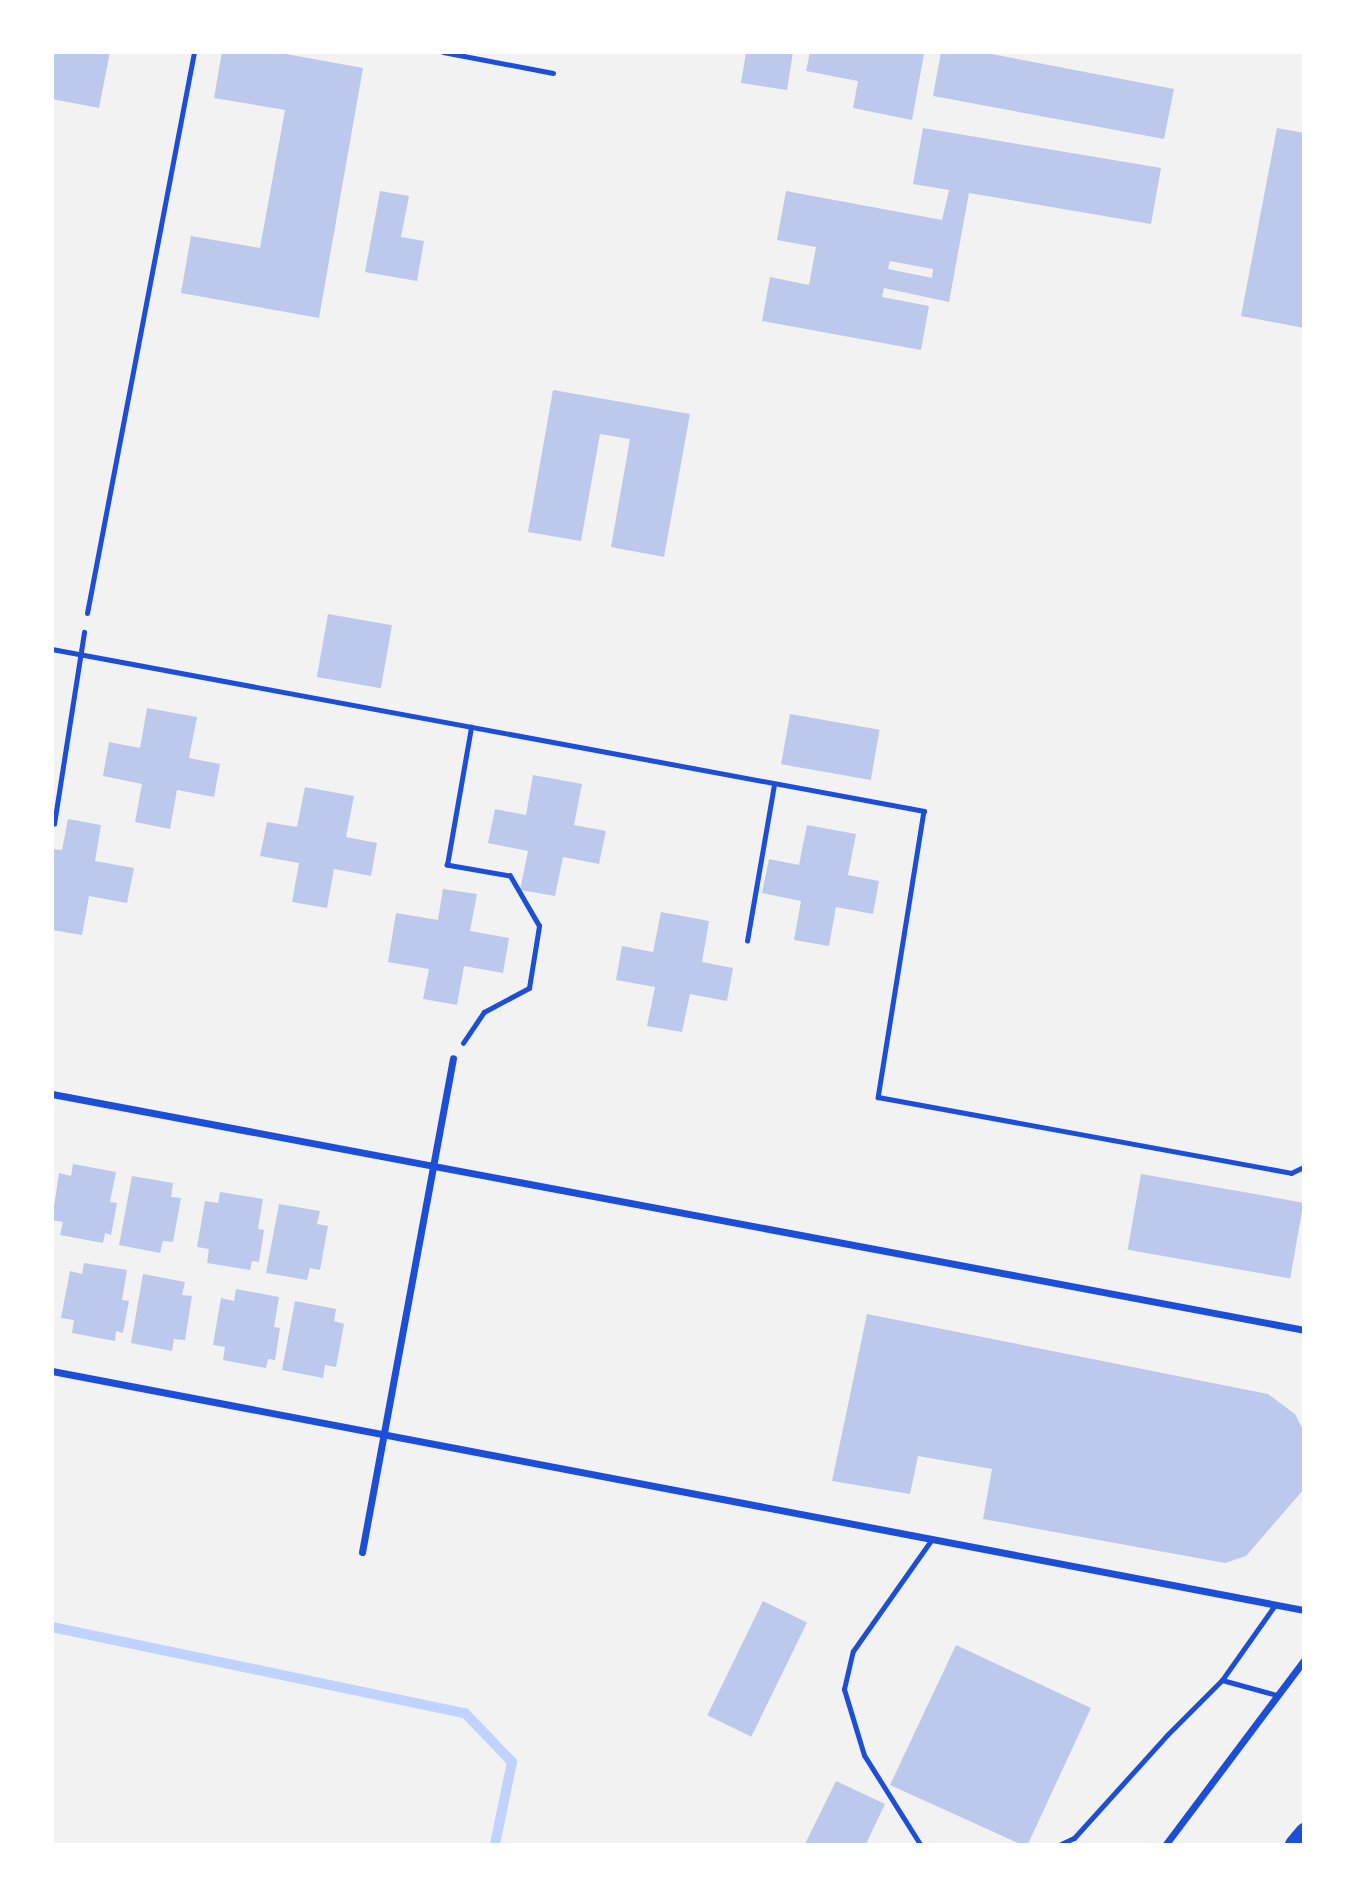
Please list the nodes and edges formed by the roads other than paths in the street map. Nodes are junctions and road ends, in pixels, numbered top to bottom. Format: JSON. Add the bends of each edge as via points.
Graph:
{"nodes":[{"id":1,"x":194,"y":52,"type":"edge"},
{"id":2,"x":443,"y":52,"type":"edge"},
{"id":3,"x":553,"y":73,"type":"dead end"},
{"id":4,"x":87,"y":612,"type":"road end"},
{"id":5,"x":453,"y":1058,"type":"road end"},
{"id":6,"x":52,"y":1094,"type":"edge"},
{"id":7,"x":433,"y":1165,"type":"junction"},
{"id":8,"x":1304,"y":1330,"type":"edge"},
{"id":9,"x":52,"y":1371,"type":"edge"},
{"id":10,"x":384,"y":1434,"type":"junction"},
{"id":11,"x":932,"y":1539,"type":"junction"},
{"id":12,"x":362,"y":1552,"type":"dead end"},
{"id":13,"x":1275,"y":1605,"type":"junction"},
{"id":14,"x":1304,"y":1610,"type":"edge"},
{"id":15,"x":1304,"y":1660,"type":"edge"},
{"id":16,"x":1222,"y":1680,"type":"junction"},
{"id":17,"x":1278,"y":1695,"type":"junction"},
{"id":18,"x":1304,"y":1832,"type":"edge"},
{"id":19,"x":920,"y":1844,"type":"edge"},
{"id":20,"x":1061,"y":1844,"type":"edge"},
{"id":21,"x":1166,"y":1844,"type":"edge"},
{"id":22,"x":1294,"y":1844,"type":"edge"}],
"edges":[{"from":1,"to":4,"type":"lane"},
{"from":2,"to":3,"type":"lane"},
{"from":5,"to":7,"type":"street"},
{"from":6,"to":7,"type":"street"},
{"from":7,"to":8,"type":"street"},
{"from":7,"to":10,"type":"street"},
{"from":9,"to":10,"type":"street"},
{"from":10,"to":11,"type":"street"},
{"from":10,"to":12,"type":"street"},
{"from":11,"to":13,"type":"street"},
{"from":11,"to":19,"type":"lane","via":[[853,1651],[844,1689],[864,1755]]},
{"from":13,"to":14,"type":"street"},
{"from":13,"to":16,"type":"lane"},
{"from":15,"to":17,"type":"street"},
{"from":16,"to":17,"type":"lane"},
{"from":16,"to":20,"type":"lane","via":[[1074,1838]]},
{"from":17,"to":21,"type":"street"},
{"from":18,"to":22,"type":"highway"}]}
